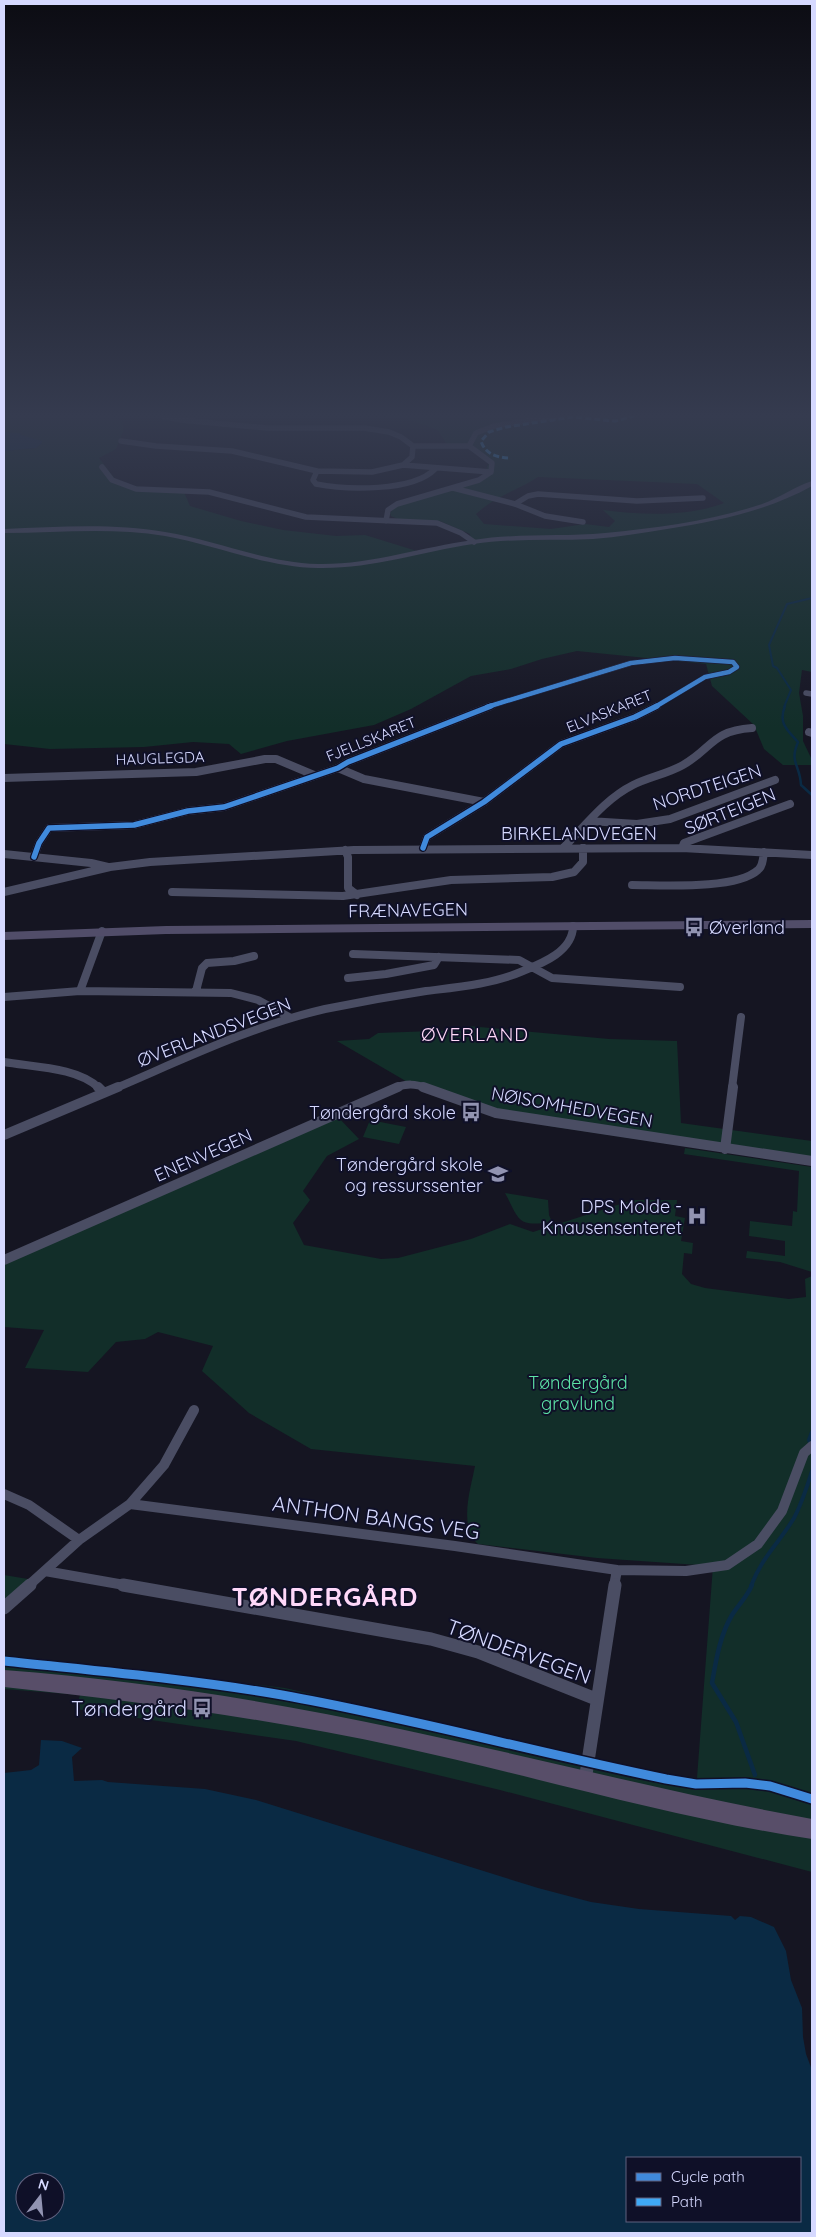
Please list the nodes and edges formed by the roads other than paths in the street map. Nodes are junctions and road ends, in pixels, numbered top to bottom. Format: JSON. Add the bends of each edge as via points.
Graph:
{"nodes":[{"id":1,"x":341,"y":520,"type":"edge"},
{"id":2,"x":573,"y":520,"type":"edge"},
{"id":3,"x":701,"y":520,"type":"edge"},
{"id":4,"x":386,"y":521,"type":"joint"},
{"id":5,"x":583,"y":522,"type":"dead end"},
{"id":6,"x":4,"y":531,"type":"edge"},
{"id":7,"x":474,"y":542,"type":"junction"},
{"id":8,"x":733,"y":662,"type":"joint"},
{"id":9,"x":752,"y":728,"type":"dead end"},
{"id":10,"x":338,"y":768,"type":"junction"},
{"id":11,"x":314,"y":775,"type":"junction"},
{"id":12,"x":4,"y":778,"type":"edge"},
{"id":13,"x":775,"y":780,"type":"dead end"},
{"id":14,"x":484,"y":802,"type":"junction"},
{"id":15,"x":790,"y":804,"type":"dead end"},
{"id":16,"x":589,"y":822,"type":"junction"},
{"id":17,"x":564,"y":847,"type":"junction"},
{"id":18,"x":423,"y":848,"type":"junction"},
{"id":19,"x":583,"y":848,"type":"junction"},
{"id":20,"x":682,"y":848,"type":"junction"},
{"id":21,"x":345,"y":850,"type":"junction"},
{"id":22,"x":764,"y":852,"type":"junction"},
{"id":23,"x":4,"y":854,"type":"edge"},
{"id":24,"x":812,"y":855,"type":"edge"},
{"id":25,"x":34,"y":857,"type":"junction"},
{"id":26,"x":110,"y":868,"type":"junction"},
{"id":27,"x":632,"y":885,"type":"dead end"},
{"id":28,"x":4,"y":892,"type":"edge"},
{"id":29,"x":172,"y":892,"type":"dead end"},
{"id":30,"x":357,"y":895,"type":"junction"},
{"id":31,"x":812,"y":924,"type":"edge"},
{"id":32,"x":573,"y":926,"type":"junction"},
{"id":33,"x":102,"y":931,"type":"junction"},
{"id":34,"x":4,"y":936,"type":"edge"},
{"id":35,"x":353,"y":954,"type":"dead end"},
{"id":36,"x":254,"y":956,"type":"dead end"},
{"id":37,"x":439,"y":957,"type":"junction"},
{"id":38,"x":532,"y":968,"type":"junction"},
{"id":39,"x":348,"y":978,"type":"dead end"},
{"id":40,"x":680,"y":988,"type":"dead end"},
{"id":41,"x":80,"y":991,"type":"junction"},
{"id":42,"x":196,"y":991,"type":"junction"},
{"id":43,"x":4,"y":997,"type":"edge"},
{"id":44,"x":289,"y":1017,"type":"junction"},
{"id":45,"x":741,"y":1017,"type":"dead end"},
{"id":46,"x":4,"y":1062,"type":"edge"},
{"id":47,"x":416,"y":1084,"type":"joint"},
{"id":48,"x":104,"y":1093,"type":"junction"},
{"id":49,"x":4,"y":1135,"type":"edge"},
{"id":50,"x":725,"y":1149,"type":"junction"},
{"id":51,"x":812,"y":1161,"type":"edge"},
{"id":52,"x":4,"y":1260,"type":"edge"},
{"id":53,"x":194,"y":1410,"type":"dead end"},
{"id":54,"x":812,"y":1446,"type":"edge"},
{"id":55,"x":4,"y":1494,"type":"edge"},
{"id":56,"x":130,"y":1504,"type":"junction"},
{"id":57,"x":79,"y":1540,"type":"junction"},
{"id":58,"x":618,"y":1570,"type":"junction"},
{"id":59,"x":45,"y":1571,"type":"junction"},
{"id":60,"x":4,"y":1608,"type":"edge"},
{"id":61,"x":4,"y":1678,"type":"edge"},
{"id":62,"x":596,"y":1699,"type":"junction"},
{"id":63,"x":585,"y":1782,"type":"junction"},
{"id":64,"x":812,"y":1830,"type":"edge"}],
"edges":[{"from":1,"to":4,"type":"street"},
{"from":2,"to":5,"type":"street"},
{"from":3,"to":7,"type":"street","via":[[596,536]]},
{"from":4,"to":7,"type":"street","via":[[445,525]]},
{"from":6,"to":7,"type":"street","via":[[139,530],[188,538],[274,562],[317,566],[363,563]]},
{"from":8,"to":10,"type":"street","name":"FJELLSKARET","via":[[691,658],[639,660],[485,708]]},
{"from":8,"to":14,"type":"street","name":"ELVASKARET","via":[[737,667],[729,672],[705,677],[635,717],[561,744]]},
{"from":9,"to":16,"type":"street","via":[[722,733],[684,765],[626,789]]},
{"from":10,"to":11,"type":"street","name":"FJELLSKARET"},
{"from":10,"to":14,"type":"street","via":[[364,779]]},
{"from":11,"to":12,"type":"street","name":"HAUGLEGDA","via":[[265,759],[196,772]]},
{"from":11,"to":25,"type":"street","name":"FJELLSKARET","via":[[240,803],[188,811],[150,822],[100,828],[54,827],[46,830]]},
{"from":13,"to":16,"type":"street","name":"NORDTEIGEN","via":[[670,818],[636,824]]},
{"from":14,"to":18,"type":"street","name":"ELVASKARET","via":[[427,837]]},
{"from":15,"to":20,"type":"street","name":"SØRTEIGEN","via":[[684,843]]},
{"from":16,"to":17,"type":"street"},
{"from":17,"to":18,"type":"street","name":"BIRKELANDVEGEN"},
{"from":17,"to":19,"type":"street","name":"BIRKELANDVEGEN"},
{"from":18,"to":21,"type":"street","name":"BIRKELANDVEGEN"},
{"from":19,"to":20,"type":"street","name":"BIRKELANDVEGEN"},
{"from":19,"to":30,"type":"street","via":[[579,867],[563,875],[451,880]]},
{"from":20,"to":22,"type":"street","name":"BIRKELANDVEGEN"},
{"from":21,"to":26,"type":"street","name":"BIRKELANDVEGEN","via":[[187,859]]},
{"from":21,"to":30,"type":"street","via":[[348,888]]},
{"from":22,"to":24,"type":"street","name":"BIRKELANDVEGEN"},
{"from":22,"to":27,"type":"street","via":[[758,870],[747,878],[729,882]]},
{"from":23,"to":25,"type":"street"},
{"from":25,"to":26,"type":"street"},
{"from":26,"to":28,"type":"street","name":"BIRKELANDVEGEN"},
{"from":29,"to":30,"type":"street"},
{"from":31,"to":32,"type":"main road","name":"FRÆNAVEGEN"},
{"from":32,"to":33,"type":"main road","name":"FRÆNAVEGEN"},
{"from":32,"to":38,"type":"street","name":"ØVERLANDSVEGEN","via":[[573,936],[559,953]]},
{"from":33,"to":34,"type":"main road","name":"FRÆNAVEGEN"},
{"from":33,"to":41,"type":"street"},
{"from":35,"to":37,"type":"street"},
{"from":36,"to":42,"type":"street","via":[[207,963],[202,968]]},
{"from":37,"to":38,"type":"street","via":[[519,960]]},
{"from":37,"to":39,"type":"street","via":[[434,965]]},
{"from":38,"to":40,"type":"street","via":[[545,976],[561,979]]},
{"from":38,"to":44,"type":"street","name":"ØVERLANDSVEGEN","via":[[503,978],[390,996]]},
{"from":41,"to":42,"type":"street"},
{"from":41,"to":43,"type":"street"},
{"from":42,"to":44,"type":"street","via":[[230,992],[258,1000]]},
{"from":44,"to":48,"type":"street","name":"ØVERLANDSVEGEN"},
{"from":45,"to":50,"type":"street"},
{"from":46,"to":48,"type":"street","via":[[72,1073],[92,1081]]},
{"from":47,"to":50,"type":"street","name":"NØISOMHEDVEGEN","via":[[496,1113]]},
{"from":47,"to":52,"type":"street","name":"ENENVEGEN","via":[[404,1084]]},
{"from":48,"to":49,"type":"street","name":"ØVERLANDSVEGEN"},
{"from":50,"to":51,"type":"street","name":"NØISOMHEDVEGEN"},
{"from":53,"to":56,"type":"street","via":[[164,1465]]},
{"from":54,"to":58,"type":"street","name":"ANTHON BANGS VEG","via":[[804,1452],[782,1511],[758,1544],[727,1566],[686,1571]]},
{"from":55,"to":57,"type":"street","via":[[29,1505]]},
{"from":56,"to":57,"type":"street"},
{"from":56,"to":58,"type":"street","name":"ANTHON BANGS VEG"},
{"from":57,"to":59,"type":"street"},
{"from":58,"to":62,"type":"street"},
{"from":59,"to":60,"type":"street"},
{"from":59,"to":62,"type":"street","name":"TØNDERVEGEN","via":[[431,1639],[478,1652]]},
{"from":61,"to":63,"type":"highway","via":[[275,1713],[401,1738]]},
{"from":62,"to":63,"type":"street"},
{"from":63,"to":64,"type":"highway"}]}
